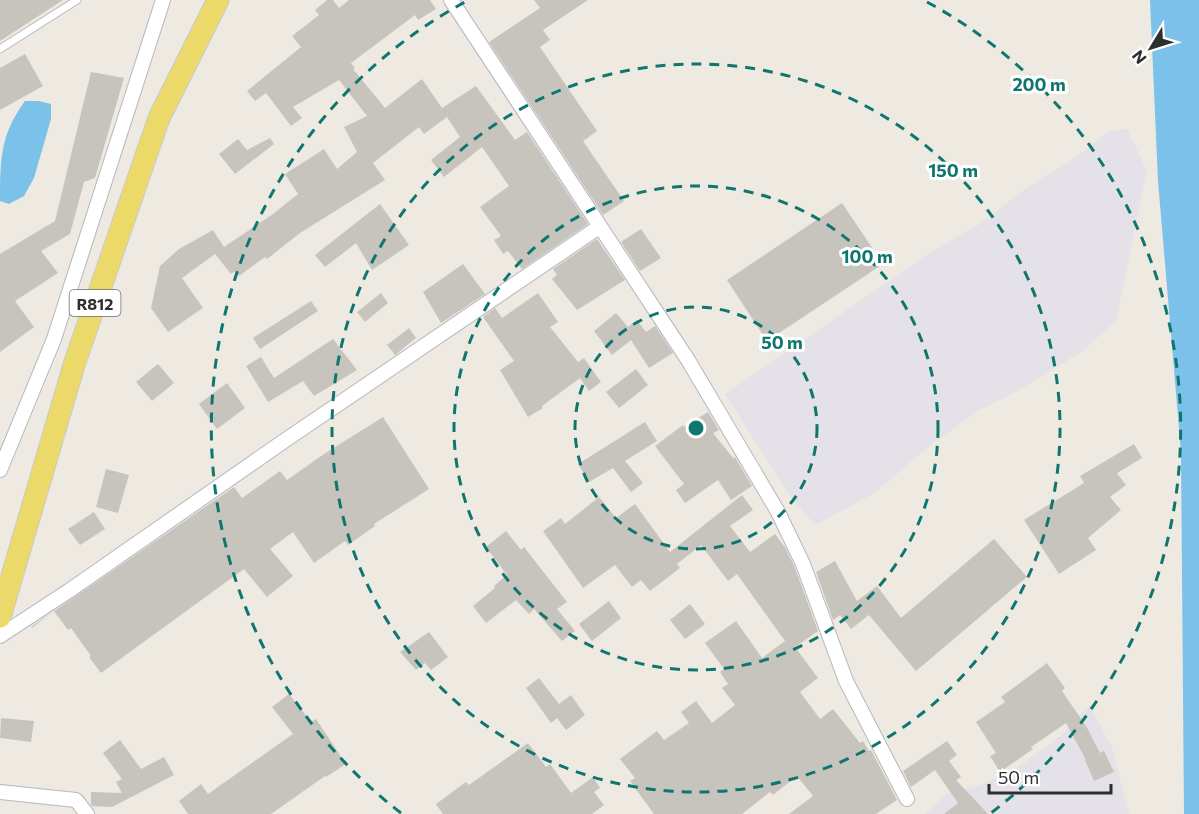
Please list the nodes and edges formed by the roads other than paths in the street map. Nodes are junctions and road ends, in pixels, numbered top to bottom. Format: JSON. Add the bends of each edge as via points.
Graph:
{"nodes":[{"id":1,"x":77,"y":0,"type":"edge"},
{"id":2,"x":163,"y":0,"type":"edge"},
{"id":3,"x":218,"y":0,"type":"edge"},
{"id":4,"x":451,"y":0,"type":"edge"},
{"id":5,"x":0,"y":49,"type":"edge"},
{"id":6,"x":599,"y":227,"type":"junction"},
{"id":7,"x":0,"y":470,"type":"edge"},
{"id":8,"x":0,"y":617,"type":"edge"},
{"id":9,"x":0,"y":636,"type":"edge"},
{"id":10,"x":0,"y":792,"type":"edge"},
{"id":11,"x":907,"y":799,"type":"dead end"},
{"id":12,"x":87,"y":814,"type":"edge"}],
"edges":[{"from":1,"to":5,"type":"lane"},
{"from":2,"to":7,"type":"street","via":[[54,339]]},
{"from":3,"to":8,"type":"main road","number":"R812","via":[[159,118],[74,365]]},
{"from":4,"to":6,"type":"street"},
{"from":6,"to":9,"type":"street"},
{"from":6,"to":11,"type":"street","via":[[688,360],[778,512],[803,564],[846,681]]},
{"from":10,"to":12,"type":"street","via":[[76,800]]}]}
